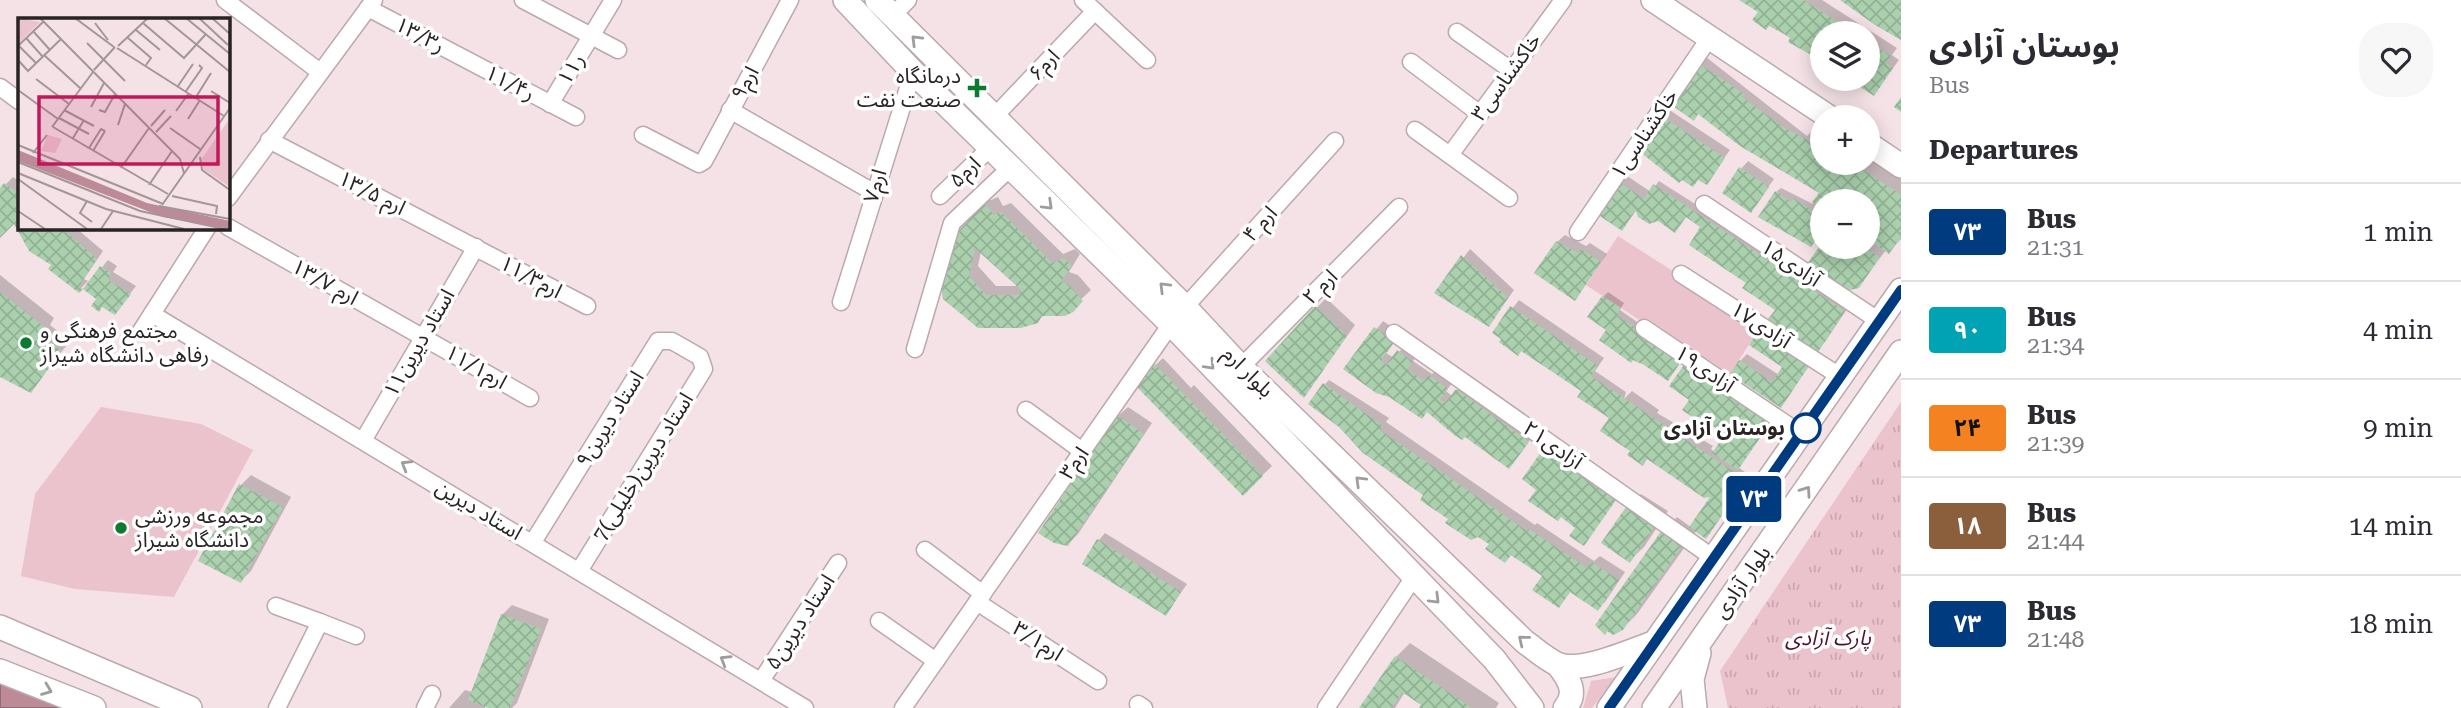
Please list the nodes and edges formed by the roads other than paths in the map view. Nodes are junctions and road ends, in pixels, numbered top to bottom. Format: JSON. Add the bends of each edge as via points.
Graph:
{"nodes":[{"id":1,"x":225,"y":0,"type":"edge"},
{"id":2,"x":523,"y":0,"type":"edge"},
{"id":3,"x":613,"y":0,"type":"edge"},
{"id":4,"x":790,"y":0,"type":"edge"},
{"id":5,"x":845,"y":0,"type":"edge"},
{"id":6,"x":1563,"y":0,"type":"edge"},
{"id":7,"x":1661,"y":2,"type":"edge"},
{"id":8,"x":371,"y":4,"type":"edge"},
{"id":9,"x":892,"y":5,"type":"edge"},
{"id":10,"x":1089,"y":6,"type":"edge"},
{"id":11,"x":1457,"y":32,"type":"dead end"},
{"id":12,"x":593,"y":35,"type":"junction"},
{"id":13,"x":1710,"y":37,"type":"junction"},
{"id":14,"x":618,"y":50,"type":"dead end"},
{"id":15,"x":1147,"y":60,"type":"dead end"},
{"id":16,"x":1411,"y":62,"type":"dead end"},
{"id":17,"x":471,"y":63,"type":"joint"},
{"id":18,"x":1511,"y":70,"type":"junction"},
{"id":19,"x":320,"y":72,"type":"junction"},
{"id":20,"x":913,"y":72,"type":"junction"},
{"id":21,"x":0,"y":87,"type":"edge"},
{"id":22,"x":18,"y":100,"type":"edge"},
{"id":23,"x":550,"y":104,"type":"junction"},
{"id":24,"x":1811,"y":105,"type":"edge"},
{"id":25,"x":730,"y":110,"type":"junction"},
{"id":26,"x":1480,"y":114,"type":"junction"},
{"id":27,"x":576,"y":117,"type":"dead end"},
{"id":28,"x":993,"y":118,"type":"junction"},
{"id":29,"x":1415,"y":130,"type":"dead end"},
{"id":30,"x":643,"y":135,"type":"dead end"},
{"id":31,"x":269,"y":140,"type":"junction"},
{"id":32,"x":1335,"y":141,"type":"dead end"},
{"id":33,"x":990,"y":148,"type":"junction"},
{"id":34,"x":1880,"y":152,"type":"edge"},
{"id":35,"x":1450,"y":155,"type":"junction"},
{"id":36,"x":1901,"y":166,"type":"edge"},
{"id":37,"x":1010,"y":168,"type":"junction"},
{"id":38,"x":873,"y":192,"type":"junction"},
{"id":39,"x":940,"y":196,"type":"dead end"},
{"id":40,"x":229,"y":197,"type":"edge"},
{"id":41,"x":1509,"y":198,"type":"dead end"},
{"id":42,"x":1704,"y":204,"type":"dead end"},
{"id":43,"x":1399,"y":207,"type":"dead end"},
{"id":44,"x":229,"y":229,"type":"edge"},
{"id":45,"x":200,"y":230,"type":"edge"},
{"id":46,"x":1578,"y":232,"type":"dead end"},
{"id":47,"x":476,"y":247,"type":"junction"},
{"id":48,"x":1681,"y":274,"type":"dead end"},
{"id":49,"x":1901,"y":290,"type":"edge"},
{"id":50,"x":841,"y":302,"type":"dead end"},
{"id":51,"x":587,"y":306,"type":"dead end"},
{"id":52,"x":152,"y":314,"type":"junction"},
{"id":53,"x":1178,"y":315,"type":"junction"},
{"id":54,"x":1879,"y":321,"type":"junction"},
{"id":55,"x":1644,"y":328,"type":"dead end"},
{"id":56,"x":141,"y":331,"type":"dead end"},
{"id":57,"x":1394,"y":333,"type":"dead end"},
{"id":58,"x":423,"y":336,"type":"junction"},
{"id":59,"x":915,"y":349,"type":"dead end"},
{"id":60,"x":1901,"y":352,"type":"edge"},
{"id":61,"x":704,"y":363,"type":"joint"},
{"id":62,"x":1241,"y":367,"type":"junction"},
{"id":63,"x":1841,"y":377,"type":"junction"},
{"id":64,"x":530,"y":398,"type":"dead end"},
{"id":65,"x":1026,"y":410,"type":"dead end"},
{"id":66,"x":1801,"y":435,"type":"junction"},
{"id":67,"x":364,"y":439,"type":"junction"},
{"id":68,"x":1082,"y":451,"type":"junction"},
{"id":69,"x":533,"y":542,"type":"junction"},
{"id":70,"x":925,"y":550,"type":"dead end"},
{"id":71,"x":1712,"y":557,"type":"junction"},
{"id":72,"x":838,"y":563,"type":"dead end"},
{"id":73,"x":579,"y":570,"type":"junction"},
{"id":74,"x":1413,"y":577,"type":"junction"},
{"id":75,"x":980,"y":598,"type":"junction"},
{"id":76,"x":276,"y":606,"type":"dead end"},
{"id":77,"x":879,"y":621,"type":"dead end"},
{"id":78,"x":320,"y":622,"type":"junction"},
{"id":79,"x":0,"y":627,"type":"edge"},
{"id":80,"x":356,"y":636,"type":"dead end"},
{"id":81,"x":1704,"y":636,"type":"junction"},
{"id":82,"x":1653,"y":643,"type":"junction"},
{"id":83,"x":936,"y":661,"type":"junction"},
{"id":84,"x":1558,"y":665,"type":"junction"},
{"id":85,"x":0,"y":671,"type":"edge"},
{"id":86,"x":761,"y":681,"type":"junction"},
{"id":87,"x":1098,"y":681,"type":"dead end"},
{"id":88,"x":1533,"y":705,"type":"edge"},
{"id":89,"x":94,"y":708,"type":"edge"},
{"id":90,"x":190,"y":708,"type":"edge"},
{"id":91,"x":277,"y":708,"type":"edge"},
{"id":92,"x":805,"y":708,"type":"edge"},
{"id":93,"x":903,"y":708,"type":"edge"},
{"id":94,"x":1326,"y":708,"type":"edge"},
{"id":95,"x":1564,"y":708,"type":"edge"},
{"id":96,"x":1609,"y":708,"type":"edge"},
{"id":97,"x":1654,"y":708,"type":"edge"},
{"id":98,"x":1695,"y":708,"type":"edge"}],
"edges":[{"from":1,"to":19,"type":"street"},
{"from":2,"to":12,"type":"street"},
{"from":3,"to":12,"type":"street","name":"۱۱ر"},
{"from":4,"to":25,"type":"street","name":"ارم۹"},
{"from":5,"to":20,"type":"main road","name":"بلوار ارم"},
{"from":6,"to":18,"type":"street","name":"خاکشناسی۳"},
{"from":7,"to":13,"type":"main road"},
{"from":8,"to":17,"type":"street","name":"۱۳/۳ر"},
{"from":8,"to":19,"type":"street"},
{"from":28,"to":9,"type":"main road","name":"بلوار ارم","one_way":true},
{"from":10,"to":15,"type":"street"},
{"from":10,"to":28,"type":"street","name":"ارم۶"},
{"from":11,"to":18,"type":"street"},
{"from":12,"to":14,"type":"street"},
{"from":12,"to":23,"type":"street","name":"۱۱ر"},
{"from":13,"to":24,"type":"main road"},
{"from":13,"to":46,"type":"street","name":"خاکشناسی۱"},
{"from":16,"to":26,"type":"street"},
{"from":17,"to":23,"type":"street","name":"۱۱/۴ر"},
{"from":18,"to":26,"type":"street","name":"خاکشناسی۳"},
{"from":19,"to":31,"type":"street"},
{"from":20,"to":33,"type":"main road","name":"بلوار ارم"},
{"from":20,"to":38,"type":"street","name":"ارم۷"},
{"from":21,"to":22,"type":"street"},
{"from":23,"to":27,"type":"street","name":"۱۱/۴ر"},
{"from":25,"to":30,"type":"street","name":"ارم۹","via":[[699,164]]},
{"from":25,"to":38,"type":"street"},
{"from":26,"to":35,"type":"street","name":"خاکشناسی۳"},
{"from":53,"to":28,"type":"main road","name":"بلوار ارم","one_way":true},
{"from":29,"to":35,"type":"street"},
{"from":31,"to":40,"type":"street"},
{"from":31,"to":47,"type":"street","name":"۱۳/۵ ارم"},
{"from":32,"to":53,"type":"street","name":"ارم ۴"},
{"from":33,"to":37,"type":"main road","name":"بلوار ارم"},
{"from":33,"to":39,"type":"street","name":"ارم۵"},
{"from":34,"to":36,"type":"main road"},
{"from":35,"to":41,"type":"street"},
{"from":37,"to":53,"type":"main road","name":"بلوار ارم","one_way":true},
{"from":37,"to":59,"type":"street","via":[[952,223]]},
{"from":38,"to":50,"type":"street","name":"ارم۷"},
{"from":42,"to":54,"type":"street","name":"آزادی۱۵"},
{"from":43,"to":62,"type":"street","name":"ارم ۲"},
{"from":44,"to":58,"type":"street","name":"۱۳/۷ ارم"},
{"from":45,"to":52,"type":"street"},
{"from":47,"to":51,"type":"street","name":"۱۱/۳ارم"},
{"from":47,"to":58,"type":"street","name":"استاد دیرین۱۱"},
{"from":48,"to":63,"type":"street","name":"آزادی۱۷"},
{"from":49,"to":54,"type":"main road","name":"بلوار آزادی"},
{"from":52,"to":56,"type":"street"},
{"from":52,"to":67,"type":"street","name":"استاد دیرین"},
{"from":53,"to":62,"type":"main road","name":"بلوار ارم"},
{"from":53,"to":68,"type":"street","name":"ارم۳"},
{"from":53,"to":74,"type":"main road","name":"بلوار ارم","one_way":true},
{"from":54,"to":63,"type":"main road","name":"بلوار آزادی"},
{"from":55,"to":66,"type":"street","name":"آزادی۱۹"},
{"from":57,"to":71,"type":"street","name":"آزادی۲۱"},
{"from":58,"to":64,"type":"street","name":"۱۱/۱ارم"},
{"from":58,"to":67,"type":"street","name":"استاد دیرین۱۱"},
{"from":81,"to":60,"type":"main road","name":"بلوار آزادی","one_way":true},
{"from":61,"to":69,"type":"street","name":"استاد دیرین۹","via":[[672,341],[658,341]]},
{"from":61,"to":73,"type":"street","name":"7استاد دیرین(خلیلی)"},
{"from":84,"to":62,"type":"main road","name":"بلوار ارم","one_way":true,"via":[[1498,618]]},
{"from":63,"to":66,"type":"main road","name":"بلوار آزادی"},
{"from":65,"to":68,"type":"street"},
{"from":66,"to":71,"type":"main road","name":"بلوار آزادی"},
{"from":69,"to":67,"type":"street","name":"استاد دیرین","one_way":true},
{"from":68,"to":75,"type":"street","name":"ارم۳"},
{"from":69,"to":73,"type":"street","name":"استاد دیرین"},
{"from":70,"to":75,"type":"street","name":"۳/۱ارم"},
{"from":71,"to":82,"type":"main road","name":"بلوار آزادی"},
{"from":72,"to":86,"type":"street","name":"استاد دیرین۵"},
{"from":86,"to":73,"type":"street","name":"استاد دیرین","one_way":true},
{"from":74,"to":88,"type":"main road","name":"بلوار ارم","one_way":true},
{"from":74,"to":94,"type":"street"},
{"from":75,"to":83,"type":"street","name":"ارم۳"},
{"from":75,"to":87,"type":"street","name":"۳/۱ارم"},
{"from":76,"to":78,"type":"street"},
{"from":77,"to":83,"type":"street"},
{"from":78,"to":80,"type":"street"},
{"from":78,"to":91,"type":"street"},
{"from":79,"to":90,"type":"main road"},
{"from":81,"to":97,"type":"main road","name":"بلوار آزادی"},
{"from":81,"to":98,"type":"main road","via":[[1692,679]]},
{"from":82,"to":84,"type":"main road","via":[[1603,661]]},
{"from":82,"to":96,"type":"main road","name":"بلوار آزادی"},
{"from":83,"to":93,"type":"street","name":"ارم۳"},
{"from":84,"to":95,"type":"main road","via":[[1572,686],[1571,701]]},
{"from":85,"to":89,"type":"main road","one_way":true},
{"from":86,"to":92,"type":"street","name":"استاد دیرین"}]}
